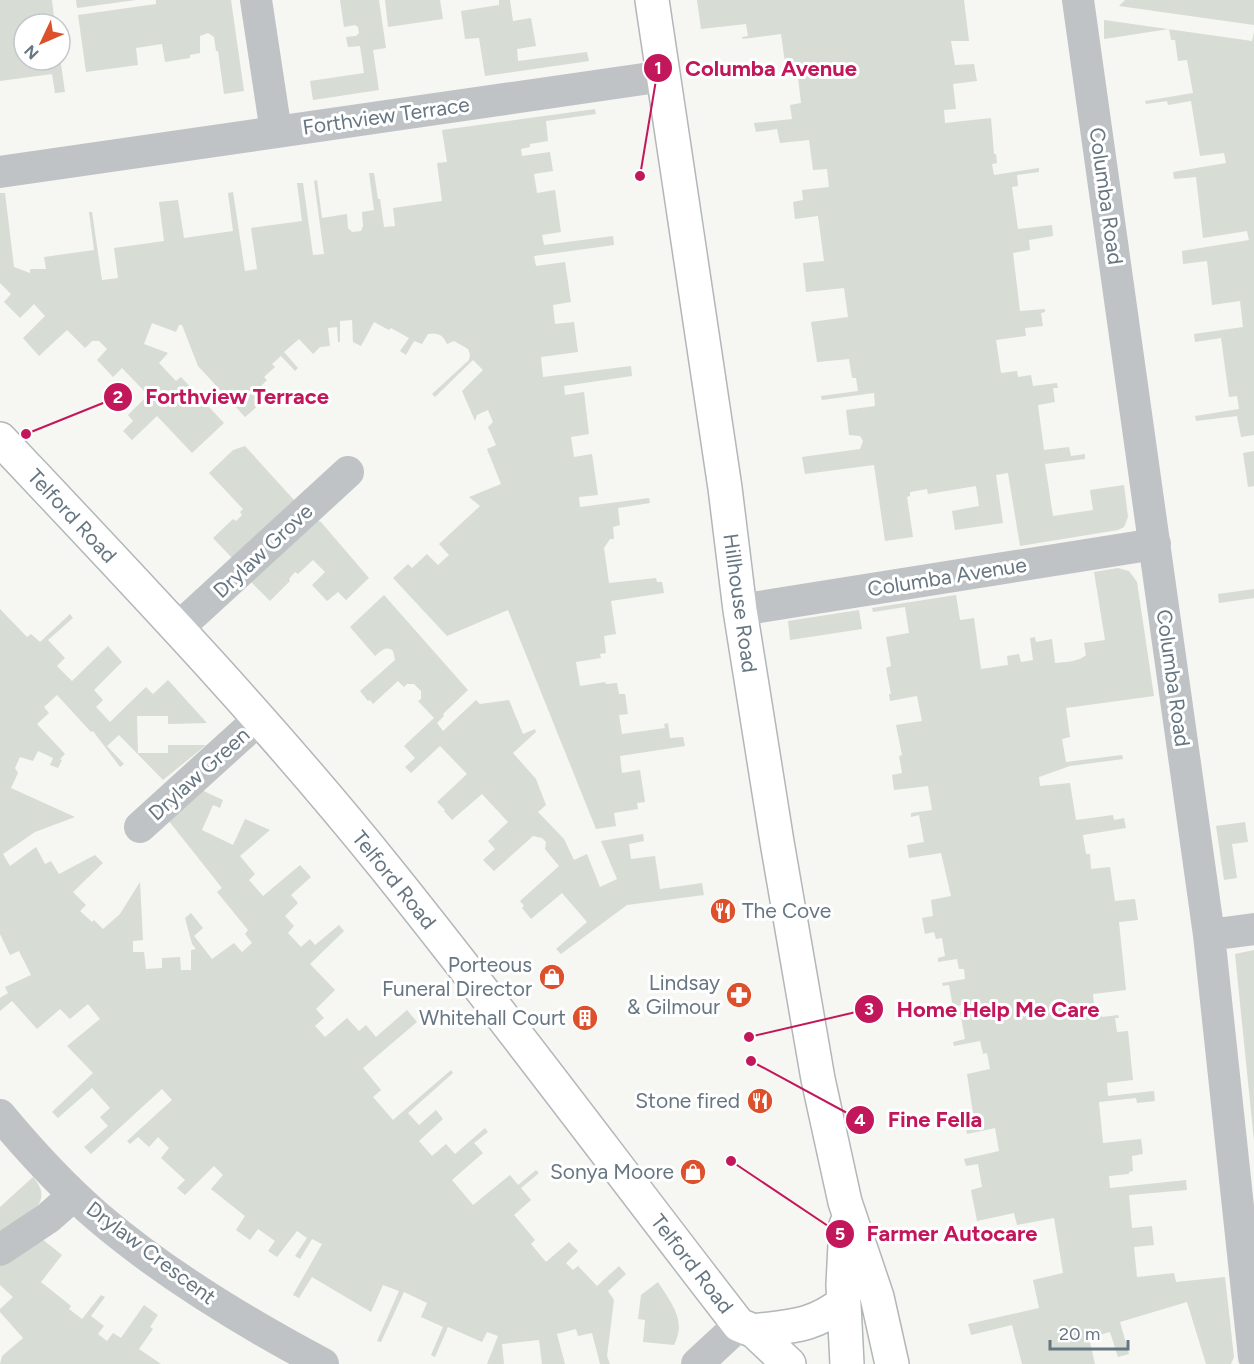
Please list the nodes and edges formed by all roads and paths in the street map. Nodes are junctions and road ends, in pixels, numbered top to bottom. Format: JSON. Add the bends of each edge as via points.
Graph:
{"nodes":[{"id":1,"x":256,"y":0,"type":"edge"},
{"id":2,"x":652,"y":0,"type":"edge"},
{"id":3,"x":1078,"y":0,"type":"edge"},
{"id":4,"x":664,"y":76,"type":"junction"},
{"id":5,"x":276,"y":132,"type":"junction"},
{"id":6,"x":0,"y":172,"type":"edge"},
{"id":7,"x":0,"y":439,"type":"edge"},
{"id":8,"x":348,"y":472,"type":"dead end"},
{"id":9,"x":1155,"y":544,"type":"junction"},
{"id":10,"x":740,"y":610,"type":"junction"},
{"id":11,"x":177,"y":629,"type":"junction"},
{"id":12,"x":258,"y":720,"type":"junction"},
{"id":13,"x":140,"y":827,"type":"dead end"},
{"id":14,"x":1254,"y":929,"type":"edge"},
{"id":15,"x":1209,"y":934,"type":"junction"},
{"id":16,"x":0,"y":1115,"type":"edge"},
{"id":17,"x":74,"y":1195,"type":"junction"},
{"id":18,"x":845,"y":1202,"type":"junction"},
{"id":19,"x":0,"y":1250,"type":"edge"},
{"id":20,"x":843,"y":1303,"type":"junction"},
{"id":21,"x":747,"y":1328,"type":"junction"},
{"id":22,"x":1254,"y":1357,"type":"edge"},
{"id":23,"x":323,"y":1364,"type":"edge"},
{"id":24,"x":697,"y":1364,"type":"edge"},
{"id":25,"x":758,"y":1364,"type":"edge"},
{"id":26,"x":789,"y":1364,"type":"edge"},
{"id":27,"x":847,"y":1364,"type":"edge"},
{"id":28,"x":892,"y":1364,"type":"edge"}],
"edges":[{"from":1,"to":5,"type":"street"},
{"from":2,"to":4,"type":"main road","name":"Hillhouse Road"},
{"from":3,"to":9,"type":"street","name":"Columba Road"},
{"from":4,"to":5,"type":"street","name":"Forthview Terrace"},
{"from":4,"to":10,"type":"main road","name":"Hillhouse Road","via":[[724,476]]},
{"from":5,"to":6,"type":"street","name":"Forthview Terrace"},
{"from":7,"to":11,"type":"main road","name":"Telford Road"},
{"from":8,"to":11,"type":"street","name":"Drylaw Grove"},
{"from":9,"to":10,"type":"street","name":"Columba Avenue"},
{"from":9,"to":15,"type":"street","name":"Columba Road"},
{"from":10,"to":18,"type":"main road","name":"Hillhouse Road","via":[[818,1079]]},
{"from":11,"to":12,"type":"main road","name":"Telford Road"},
{"from":12,"to":13,"type":"street","name":"Drylaw Green"},
{"from":12,"to":21,"type":"main road","name":"Telford Road","via":[[383,865]]},
{"from":14,"to":15,"type":"street"},
{"from":15,"to":22,"type":"street","name":"Columba Road"},
{"from":16,"to":17,"type":"street","name":"Drylaw Crescent"},
{"from":17,"to":19,"type":"street"},
{"from":17,"to":23,"type":"street","name":"Drylaw Crescent","via":[[171,1272],[262,1332]]},
{"from":18,"to":20,"type":"main road","name":"Hillhouse Road"},
{"from":18,"to":28,"type":"main road","name":"Hillhouse Road","via":[[874,1289]]},
{"from":20,"to":21,"type":"main road","via":[[792,1328]]},
{"from":20,"to":27,"type":"main road","name":"Hillhouse Road"},
{"from":21,"to":24,"type":"street"},
{"from":21,"to":25,"type":"main road"},
{"from":21,"to":26,"type":"main road","name":"Telford Road"}]}
